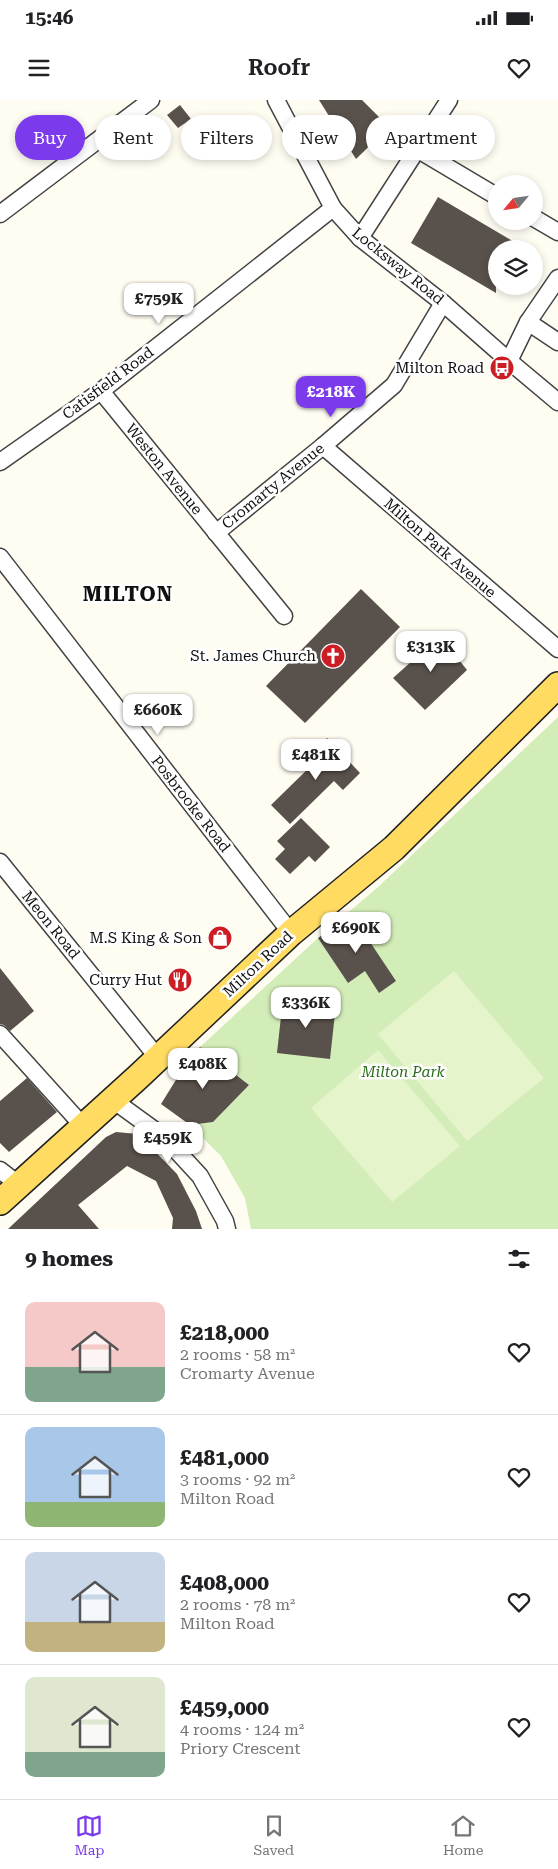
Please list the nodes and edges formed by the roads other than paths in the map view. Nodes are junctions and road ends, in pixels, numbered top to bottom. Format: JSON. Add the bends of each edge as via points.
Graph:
{"nodes":[{"id":1,"x":151,"y":100,"type":"edge"},
{"id":2,"x":276,"y":100,"type":"edge"},
{"id":3,"x":449,"y":100,"type":"edge"},
{"id":4,"x":439,"y":115,"type":"edge"},
{"id":5,"x":410,"y":160,"type":"edge"},
{"id":6,"x":435,"y":160,"type":"edge"},
{"id":7,"x":488,"y":191,"type":"edge"},
{"id":8,"x":333,"y":208,"type":"junction"},
{"id":9,"x":0,"y":214,"type":"edge"},
{"id":10,"x":543,"y":223,"type":"edge"},
{"id":11,"x":558,"y":232,"type":"edge"},
{"id":12,"x":360,"y":238,"type":"junction"},
{"id":13,"x":558,"y":278,"type":"edge"},
{"id":14,"x":443,"y":303,"type":"junction"},
{"id":15,"x":528,"y":322,"type":"junction"},
{"id":16,"x":558,"y":342,"type":"edge"},
{"id":17,"x":509,"y":361,"type":"junction"},
{"id":18,"x":100,"y":391,"type":"junction"},
{"id":19,"x":558,"y":402,"type":"edge"},
{"id":20,"x":323,"y":446,"type":"junction"},
{"id":21,"x":0,"y":462,"type":"edge"},
{"id":22,"x":216,"y":533,"type":"junction"},
{"id":23,"x":0,"y":557,"type":"edge"},
{"id":24,"x":284,"y":616,"type":"dead end"},
{"id":25,"x":558,"y":649,"type":"edge"},
{"id":26,"x":558,"y":684,"type":"edge"},
{"id":27,"x":0,"y":862,"type":"edge"},
{"id":28,"x":291,"y":933,"type":"junction"},
{"id":29,"x":0,"y":1034,"type":"edge"},
{"id":30,"x":158,"y":1058,"type":"junction"},
{"id":31,"x":112,"y":1100,"type":"junction"},
{"id":32,"x":83,"y":1126,"type":"junction"},
{"id":33,"x":9,"y":1177,"type":"edge"},
{"id":34,"x":0,"y":1202,"type":"edge"},
{"id":35,"x":227,"y":1229,"type":"edge"}],
"edges":[{"from":1,"to":9,"type":"street"},
{"from":2,"to":8,"type":"street","name":"Locksway Road"},
{"from":3,"to":4,"type":"street"},
{"from":5,"to":12,"type":"street"},
{"from":6,"to":7,"type":"street"},
{"from":8,"to":12,"type":"street","name":"Locksway Road"},
{"from":8,"to":18,"type":"street","name":"Catisfield Road"},
{"from":10,"to":11,"type":"street"},
{"from":12,"to":14,"type":"street","name":"Locksway Road"},
{"from":13,"to":15,"type":"street"},
{"from":14,"to":17,"type":"street","name":"Locksway Road"},
{"from":14,"to":20,"type":"street","name":"Cromarty Avenue","via":[[394,385]]},
{"from":15,"to":16,"type":"street"},
{"from":15,"to":17,"type":"street"},
{"from":17,"to":19,"type":"street","name":"Locksway Road"},
{"from":18,"to":21,"type":"street","name":"Catisfield Road"},
{"from":18,"to":22,"type":"street","name":"Weston Avenue"},
{"from":20,"to":22,"type":"street","name":"Cromarty Avenue"},
{"from":20,"to":25,"type":"street","name":"Milton Park Avenue"},
{"from":22,"to":24,"type":"street","name":"Weston Avenue"},
{"from":23,"to":28,"type":"street","name":"Posbrooke Road"},
{"from":26,"to":28,"type":"main road","name":"Milton Road","via":[[394,848]]},
{"from":27,"to":30,"type":"street","name":"Meon Road"},
{"from":28,"to":30,"type":"main road","name":"Milton Road"},
{"from":29,"to":32,"type":"street"},
{"from":30,"to":31,"type":"main road","name":"Milton Road"},
{"from":31,"to":32,"type":"main road","name":"Milton Road"},
{"from":31,"to":35,"type":"street","via":[[164,1137],[200,1176]]},
{"from":32,"to":33,"type":"main road","name":"Milton Road"},
{"from":33,"to":34,"type":"main road","name":"Milton Road"}]}
